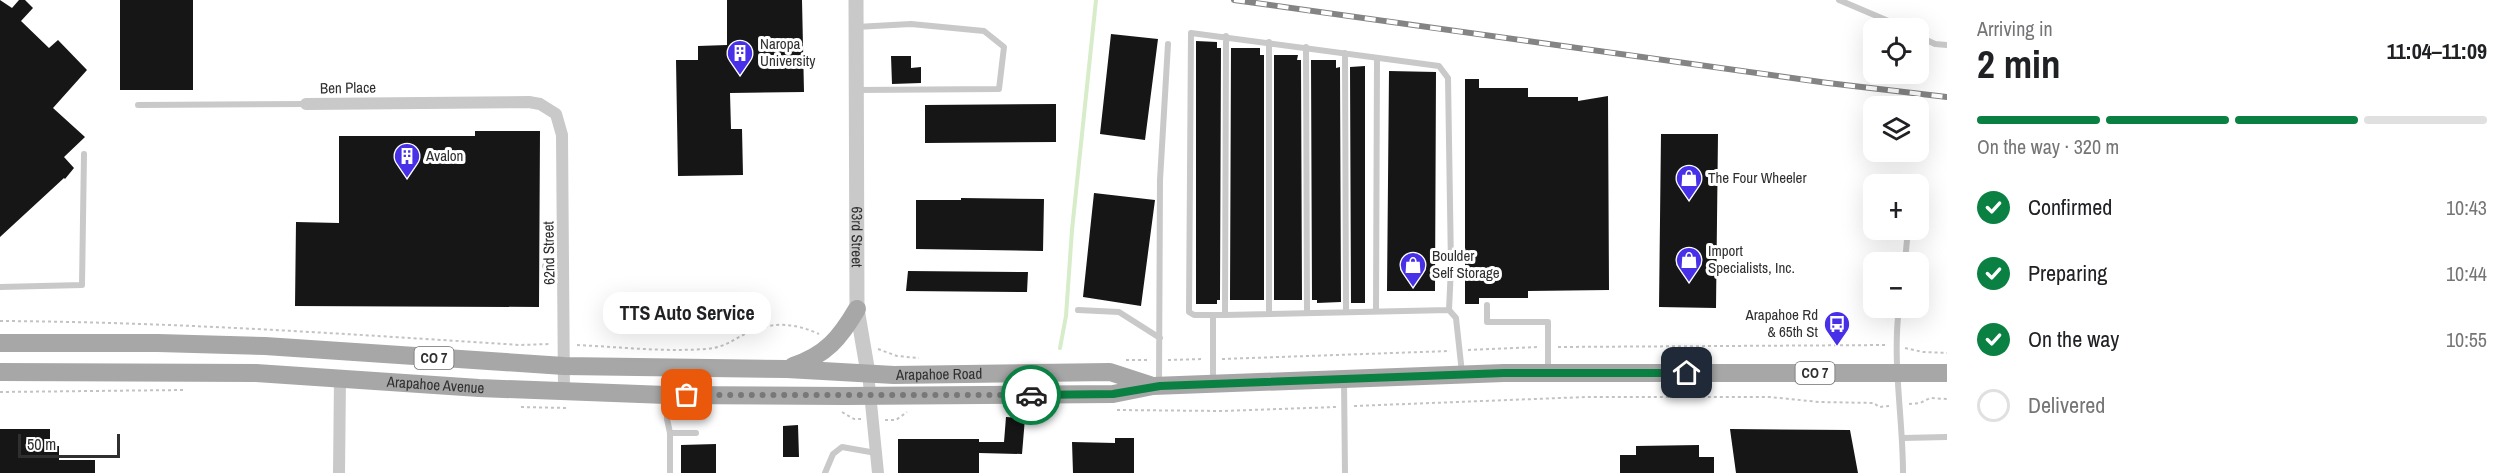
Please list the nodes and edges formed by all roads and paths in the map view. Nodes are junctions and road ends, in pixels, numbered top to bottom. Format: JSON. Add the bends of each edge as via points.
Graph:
{"nodes":[{"id":1,"x":856,"y":0,"type":"edge"},
{"id":2,"x":1839,"y":0,"type":"edge"},
{"id":3,"x":1884,"y":18,"type":"edge"},
{"id":4,"x":856,"y":27,"type":"junction"},
{"id":5,"x":1226,"y":36,"type":"junction"},
{"id":6,"x":1929,"y":41,"type":"edge"},
{"id":7,"x":1269,"y":42,"type":"junction"},
{"id":8,"x":1168,"y":44,"type":"dead end"},
{"id":9,"x":1947,"y":45,"type":"edge"},
{"id":10,"x":1306,"y":47,"type":"junction"},
{"id":11,"x":1345,"y":53,"type":"junction"},
{"id":12,"x":1377,"y":58,"type":"junction"},
{"id":13,"x":856,"y":90,"type":"junction"},
{"id":14,"x":306,"y":104,"type":"joint"},
{"id":15,"x":138,"y":105,"type":"dead end"},
{"id":16,"x":556,"y":114,"type":"joint"},
{"id":17,"x":84,"y":154,"type":"dead end"},
{"id":18,"x":1907,"y":240,"type":"dead end"},
{"id":19,"x":1906,"y":252,"type":"edge"},
{"id":20,"x":545,"y":266,"type":"dead end"},
{"id":21,"x":564,"y":266,"type":"junction"},
{"id":22,"x":0,"y":287,"type":"edge"},
{"id":23,"x":1486,"y":305,"type":"dead end"},
{"id":24,"x":857,"y":309,"type":"junction"},
{"id":25,"x":1078,"y":310,"type":"dead end"},
{"id":26,"x":1449,"y":310,"type":"junction"},
{"id":27,"x":1376,"y":311,"type":"junction"},
{"id":28,"x":1346,"y":312,"type":"junction"},
{"id":29,"x":1307,"y":313,"type":"junction"},
{"id":30,"x":1269,"y":314,"type":"junction"},
{"id":31,"x":1213,"y":315,"type":"junction"},
{"id":32,"x":1225,"y":315,"type":"junction"},
{"id":33,"x":1898,"y":318,"type":"edge"},
{"id":34,"x":0,"y":321,"type":"edge"},
{"id":35,"x":1160,"y":338,"type":"junction"},
{"id":36,"x":0,"y":343,"type":"edge"},
{"id":37,"x":564,"y":344,"type":"junction"},
{"id":38,"x":832,"y":344,"type":"junction"},
{"id":39,"x":1897,"y":346,"type":"junction"},
{"id":40,"x":1548,"y":347,"type":"junction"},
{"id":41,"x":1460,"y":350,"type":"junction"},
{"id":42,"x":864,"y":351,"type":"junction"},
{"id":43,"x":1947,"y":353,"type":"edge"},
{"id":44,"x":920,"y":358,"type":"dead end"},
{"id":45,"x":1213,"y":359,"type":"junction"},
{"id":46,"x":1124,"y":360,"type":"dead end"},
{"id":47,"x":1160,"y":360,"type":"junction"},
{"id":48,"x":564,"y":366,"type":"junction"},
{"id":49,"x":787,"y":369,"type":"junction"},
{"id":50,"x":0,"y":372,"type":"edge"},
{"id":51,"x":1898,"y":372,"type":"junction"},
{"id":52,"x":868,"y":373,"type":"junction"},
{"id":53,"x":1548,"y":373,"type":"junction"},
{"id":54,"x":1947,"y":373,"type":"edge"},
{"id":55,"x":1462,"y":375,"type":"junction"},
{"id":56,"x":340,"y":378,"type":"junction"},
{"id":57,"x":1344,"y":381,"type":"junction"},
{"id":58,"x":1213,"y":385,"type":"junction"},
{"id":59,"x":1156,"y":386,"type":"junction"},
{"id":60,"x":564,"y":393,"type":"junction"},
{"id":61,"x":666,"y":395,"type":"junction"},
{"id":62,"x":871,"y":395,"type":"junction"},
{"id":63,"x":670,"y":433,"type":"junction"},
{"id":64,"x":696,"y":433,"type":"dead end"},
{"id":65,"x":1947,"y":437,"type":"edge"},
{"id":66,"x":1903,"y":438,"type":"junction"},
{"id":67,"x":876,"y":453,"type":"junction"},
{"id":68,"x":339,"y":473,"type":"edge"},
{"id":69,"x":670,"y":473,"type":"edge"},
{"id":70,"x":825,"y":473,"type":"edge"},
{"id":71,"x":878,"y":473,"type":"edge"},
{"id":72,"x":1345,"y":473,"type":"edge"},
{"id":73,"x":1903,"y":473,"type":"edge"}],
"edges":[{"from":1,"to":4,"type":"street","name":"63rd Street"},
{"from":2,"to":3,"type":"lane"},
{"from":4,"to":13,"type":"street","name":"63rd Street"},
{"from":4,"to":13,"type":"lane","via":[[911,24],[984,31],[1004,47],[999,89]]},
{"from":5,"to":7,"type":"lane"},
{"from":5,"to":31,"type":"lane","via":[[1191,33],[1190,312]]},
{"from":5,"to":32,"type":"lane"},
{"from":6,"to":9,"type":"lane"},
{"from":7,"to":10,"type":"lane"},
{"from":7,"to":30,"type":"lane"},
{"from":8,"to":35,"type":"lane","via":[[1161,180]]},
{"from":10,"to":11,"type":"lane"},
{"from":10,"to":29,"type":"lane"},
{"from":11,"to":12,"type":"lane"},
{"from":11,"to":28,"type":"lane"},
{"from":12,"to":26,"type":"lane","via":[[1438,66],[1448,78]]},
{"from":12,"to":27,"type":"lane"},
{"from":13,"to":24,"type":"street","name":"63rd Street"},
{"from":14,"to":15,"type":"lane","name":"Ben Place"},
{"from":14,"to":16,"type":"street","name":"Ben Place","via":[[529,102]]},
{"from":16,"to":21,"type":"street","name":"62nd Street","via":[[562,135]]},
{"from":17,"to":22,"type":"lane","via":[[82,285]]},
{"from":18,"to":19,"type":"lane"},
{"from":20,"to":21,"type":"lane"},
{"from":21,"to":37,"type":"street","name":"62nd Street"},
{"from":23,"to":40,"type":"lane","via":[[1486,322],[1548,322]]},
{"from":24,"to":38,"type":"main road"},
{"from":24,"to":42,"type":"street","name":"63rd Street"},
{"from":25,"to":35,"type":"lane","via":[[1119,312]]},
{"from":26,"to":27,"type":"lane"},
{"from":26,"to":41,"type":"lane","via":[[1456,318]]},
{"from":27,"to":28,"type":"lane"},
{"from":28,"to":29,"type":"lane"},
{"from":29,"to":30,"type":"lane"},
{"from":30,"to":32,"type":"lane"},
{"from":31,"to":32,"type":"lane"},
{"from":31,"to":45,"type":"lane"},
{"from":33,"to":39,"type":"lane"},
{"from":34,"to":37,"type":"path","via":[[235,326],[520,345]]},
{"from":35,"to":47,"type":"lane"},
{"from":36,"to":48,"type":"main road","name":"Arapahoe Avenue","number":"CO 7","via":[[265,346]]},
{"from":37,"to":38,"type":"path","via":[[707,349],[730,344],[751,331],[789,324],[807,328]]},
{"from":37,"to":48,"type":"street","name":"62nd Street"},
{"from":38,"to":49,"type":"main road","via":[[810,360]]},
{"from":39,"to":40,"type":"path"},
{"from":39,"to":43,"type":"path"},
{"from":39,"to":51,"type":"lane"},
{"from":40,"to":41,"type":"path"},
{"from":40,"to":53,"type":"lane"},
{"from":41,"to":45,"type":"path"},
{"from":41,"to":55,"type":"lane"},
{"from":42,"to":44,"type":"path","via":[[880,349],[897,356]]},
{"from":42,"to":52,"type":"street","name":"63rd Street"},
{"from":45,"to":47,"type":"path"},
{"from":45,"to":58,"type":"lane"},
{"from":46,"to":47,"type":"path"},
{"from":47,"to":59,"type":"lane"},
{"from":48,"to":49,"type":"main road","name":"Arapahoe Avenue","number":"CO 7"},
{"from":48,"to":60,"type":"street","name":"62nd Street"},
{"from":49,"to":52,"type":"main road","name":"Arapahoe Avenue","number":"CO 7"},
{"from":50,"to":56,"type":"main road","name":"Arapahoe Avenue","number":"CO 7","via":[[256,373]]},
{"from":51,"to":53,"type":"main road","name":"Arapahoe Road","number":"CO 7"},
{"from":51,"to":54,"type":"main road","name":"Arapahoe Road","number":"CO 7"},
{"from":51,"to":66,"type":"lane"},
{"from":52,"to":59,"type":"main road","name":"Arapahoe Road","number":"CO 7","via":[[1110,372]]},
{"from":52,"to":62,"type":"street","name":"63rd Street"},
{"from":53,"to":55,"type":"main road","name":"Arapahoe Road","number":"CO 7"},
{"from":55,"to":57,"type":"main road","name":"Arapahoe Road","number":"CO 7"},
{"from":56,"to":60,"type":"main road","name":"Arapahoe Avenue","number":"CO 7"},
{"from":56,"to":68,"type":"street"},
{"from":57,"to":58,"type":"main road","name":"Arapahoe Road","number":"CO 7"},
{"from":57,"to":72,"type":"lane"},
{"from":58,"to":59,"type":"main road","name":"Arapahoe Road","number":"CO 7"},
{"from":59,"to":62,"type":"main road","name":"Arapahoe Road","number":"CO 7","via":[[1113,394]]},
{"from":60,"to":61,"type":"main road","name":"Arapahoe Avenue","number":"CO 7"},
{"from":61,"to":62,"type":"main road","name":"Arapahoe Avenue","number":"CO 7"},
{"from":61,"to":63,"type":"lane"},
{"from":62,"to":67,"type":"street","name":"63rd Street"},
{"from":63,"to":64,"type":"lane"},
{"from":63,"to":69,"type":"lane"},
{"from":65,"to":66,"type":"lane"},
{"from":66,"to":73,"type":"lane"},
{"from":67,"to":70,"type":"lane","via":[[842,447],[833,454]]},
{"from":67,"to":71,"type":"street","name":"63rd Street"}]}
